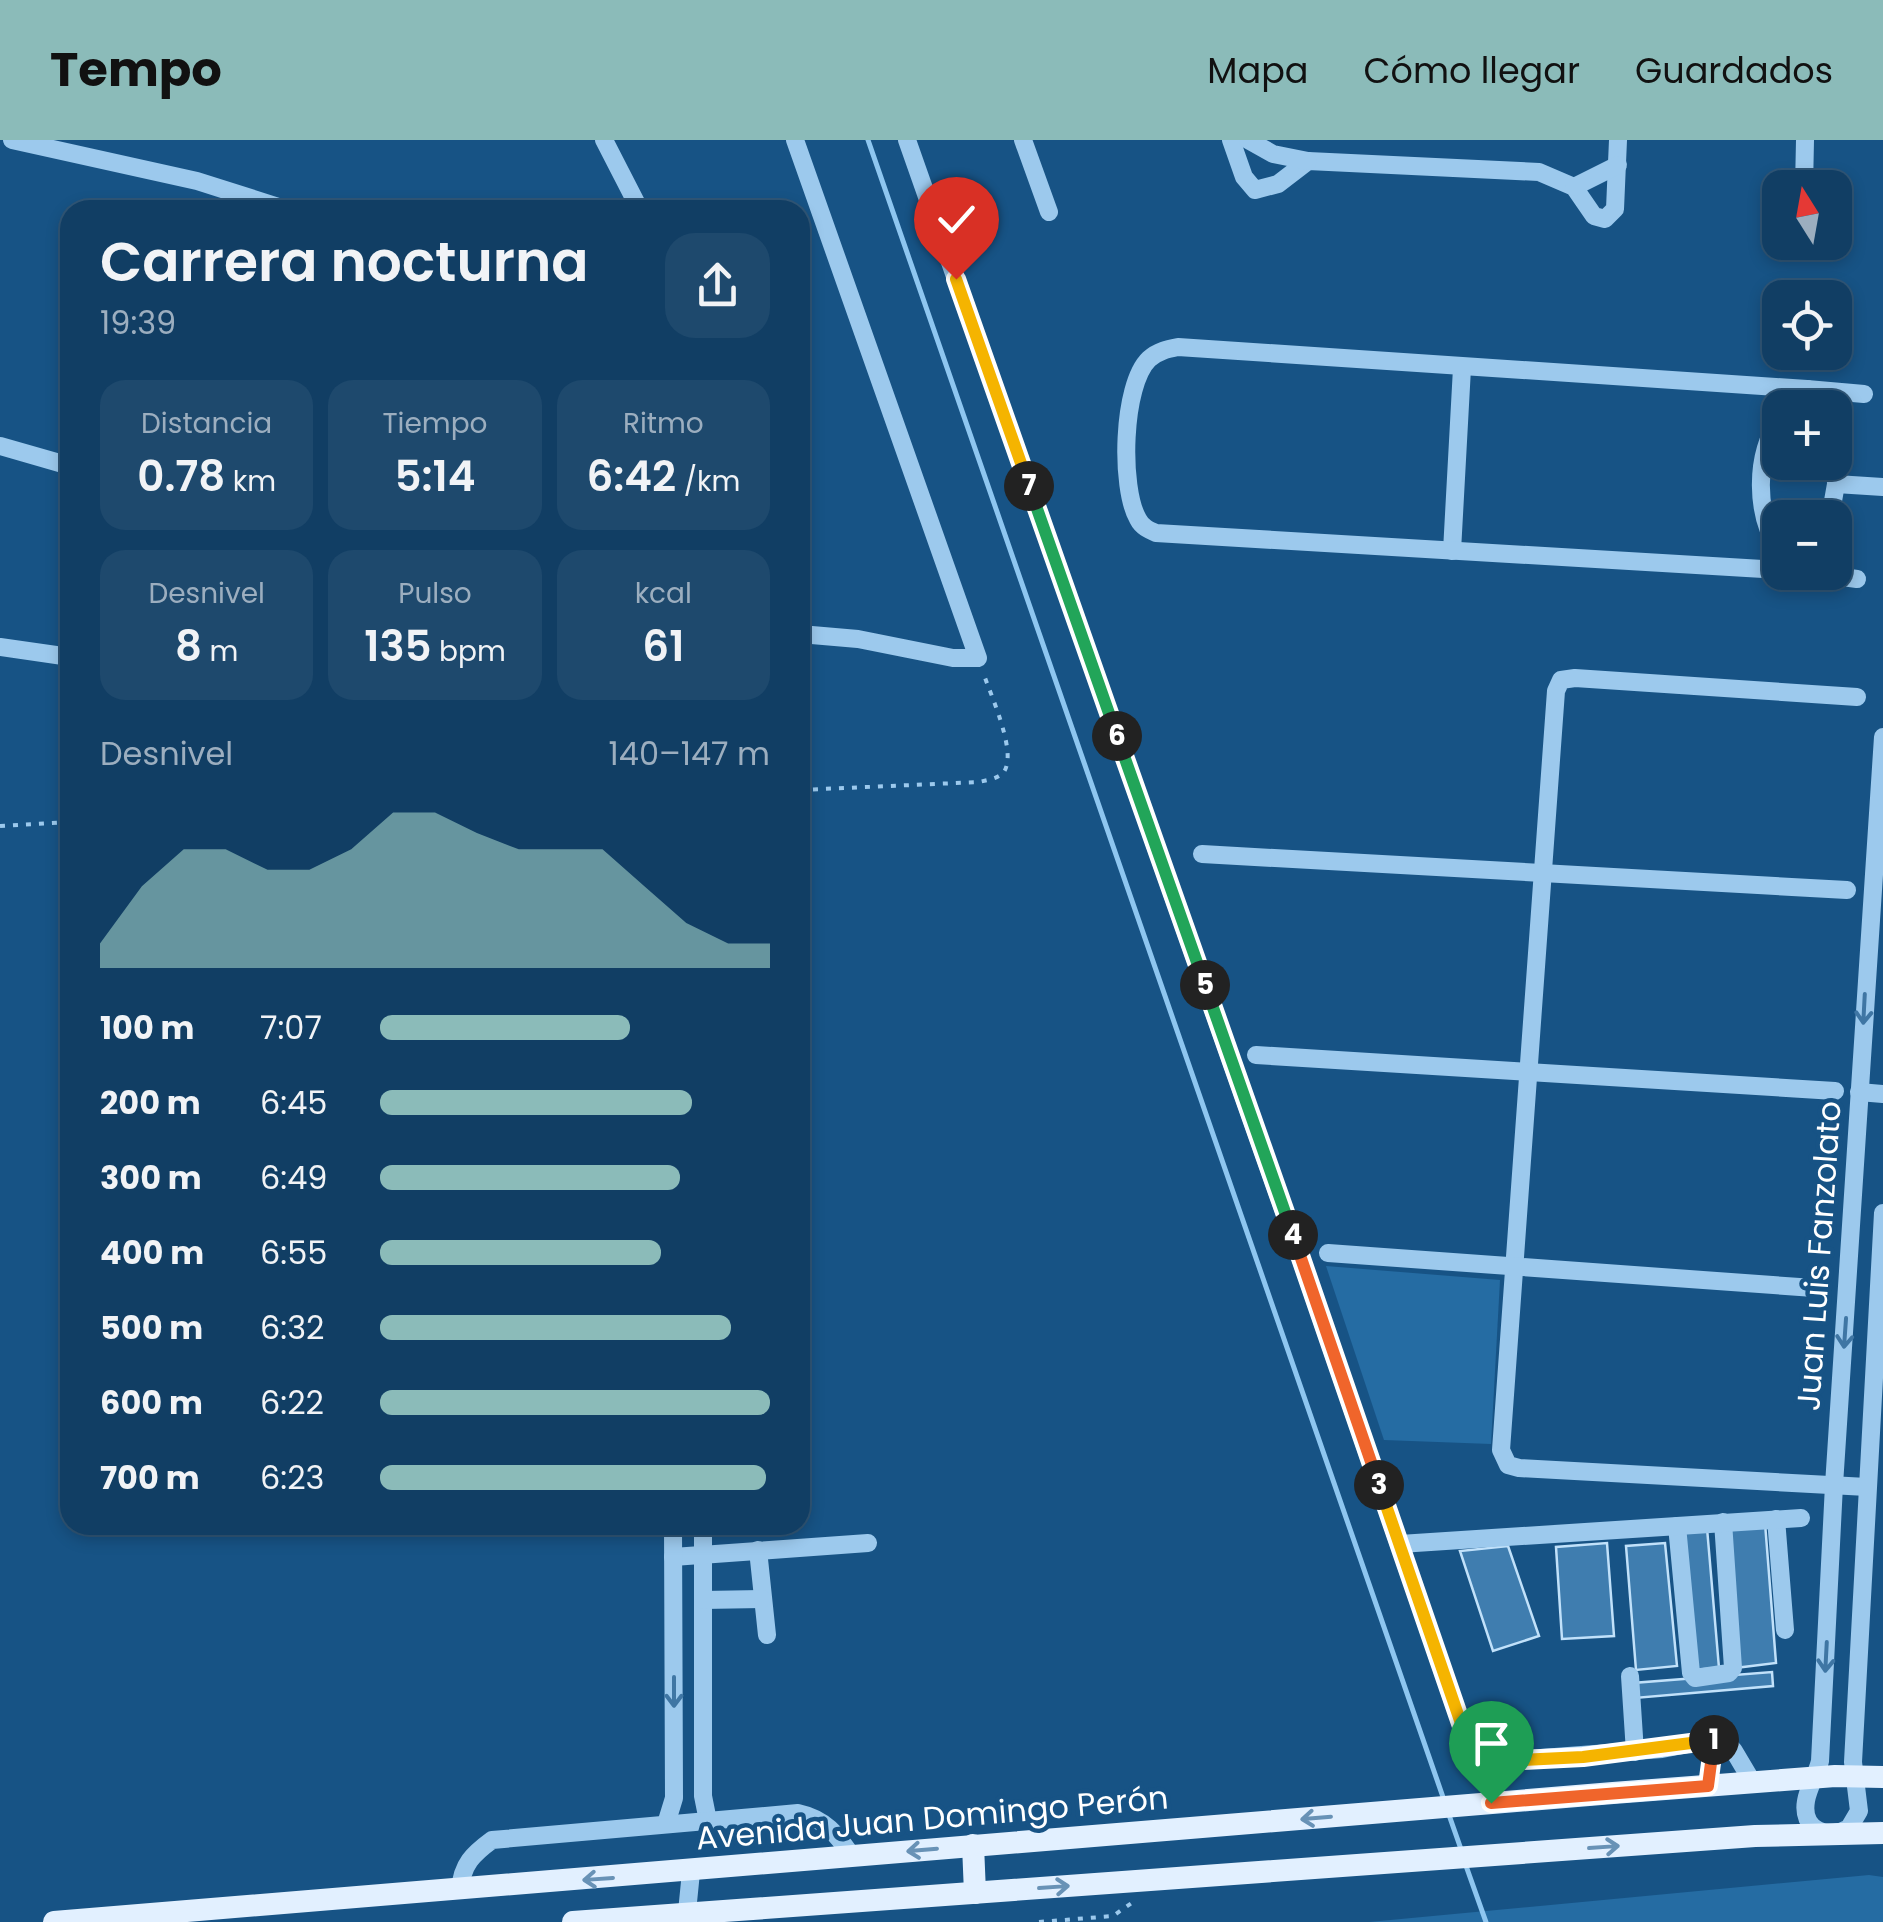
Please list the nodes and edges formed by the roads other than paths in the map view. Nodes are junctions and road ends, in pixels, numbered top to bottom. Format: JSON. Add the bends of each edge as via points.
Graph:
{"nodes":[{"id":1,"x":12,"y":140,"type":"edge"},
{"id":2,"x":604,"y":140,"type":"edge"},
{"id":3,"x":795,"y":140,"type":"edge"},
{"id":4,"x":907,"y":140,"type":"edge"},
{"id":5,"x":1023,"y":140,"type":"edge"},
{"id":6,"x":1232,"y":140,"type":"edge"},
{"id":7,"x":1248,"y":140,"type":"edge"},
{"id":8,"x":1618,"y":140,"type":"edge"},
{"id":9,"x":1805,"y":140,"type":"edge"},
{"id":10,"x":1308,"y":161,"type":"junction"},
{"id":11,"x":1618,"y":165,"type":"junction"},
{"id":12,"x":1804,"y":170,"type":"edge"},
{"id":13,"x":1574,"y":187,"type":"junction"},
{"id":14,"x":257,"y":200,"type":"edge"},
{"id":15,"x":635,"y":200,"type":"edge"},
{"id":16,"x":1049,"y":212,"type":"dead end"},
{"id":17,"x":1462,"y":368,"type":"junction"},
{"id":18,"x":1807,"y":389,"type":"joint"},
{"id":19,"x":1864,"y":394,"type":"dead end"},
{"id":20,"x":0,"y":446,"type":"edge"},
{"id":21,"x":60,"y":463,"type":"edge"},
{"id":22,"x":1762,"y":470,"type":"edge"},
{"id":23,"x":1836,"y":480,"type":"edge"},
{"id":24,"x":1836,"y":484,"type":"junction"},
{"id":25,"x":1883,"y":487,"type":"edge"},
{"id":26,"x":1762,"y":500,"type":"edge"},
{"id":27,"x":1833,"y":500,"type":"edge"},
{"id":28,"x":1452,"y":551,"type":"junction"},
{"id":29,"x":1762,"y":569,"type":"edge"},
{"id":30,"x":1852,"y":578,"type":"edge"},
{"id":31,"x":1857,"y":579,"type":"dead end"},
{"id":32,"x":810,"y":635,"type":"edge"},
{"id":33,"x":0,"y":647,"type":"edge"},
{"id":34,"x":60,"y":655,"type":"edge"},
{"id":35,"x":1858,"y":697,"type":"dead end"},
{"id":36,"x":1883,"y":737,"type":"edge"},
{"id":37,"x":1202,"y":854,"type":"dead end"},
{"id":38,"x":1545,"y":874,"type":"junction"},
{"id":39,"x":1848,"y":890,"type":"dead end"},
{"id":40,"x":1256,"y":1055,"type":"dead end"},
{"id":41,"x":1530,"y":1072,"type":"junction"},
{"id":42,"x":1835,"y":1091,"type":"dead end"},
{"id":43,"x":1859,"y":1092,"type":"junction"},
{"id":44,"x":1883,"y":1094,"type":"edge"},
{"id":45,"x":1883,"y":1213,"type":"edge"},
{"id":46,"x":1328,"y":1253,"type":"dead end"},
{"id":47,"x":1882,"y":1253,"type":"edge"},
{"id":48,"x":1515,"y":1266,"type":"junction"},
{"id":49,"x":1814,"y":1288,"type":"dead end"},
{"id":50,"x":1879,"y":1385,"type":"edge"},
{"id":51,"x":1834,"y":1486,"type":"junction"},
{"id":52,"x":1867,"y":1487,"type":"junction"},
{"id":53,"x":1801,"y":1518,"type":"dead end"},
{"id":54,"x":1776,"y":1519,"type":"junction"},
{"id":55,"x":1723,"y":1522,"type":"junction"},
{"id":56,"x":1677,"y":1526,"type":"junction"},
{"id":57,"x":1874,"y":1530,"type":"edge"},
{"id":58,"x":673,"y":1535,"type":"edge"},
{"id":59,"x":702,"y":1535,"type":"edge"},
{"id":60,"x":868,"y":1543,"type":"dead end"},
{"id":61,"x":1400,"y":1544,"type":"junction"},
{"id":62,"x":758,"y":1550,"type":"junction"},
{"id":63,"x":703,"y":1554,"type":"junction"},
{"id":64,"x":673,"y":1557,"type":"junction"},
{"id":65,"x":762,"y":1599,"type":"junction"},
{"id":66,"x":702,"y":1600,"type":"junction"},
{"id":67,"x":674,"y":1630,"type":"junction"},
{"id":68,"x":702,"y":1630,"type":"junction"},
{"id":69,"x":1785,"y":1630,"type":"dead end"},
{"id":70,"x":767,"y":1635,"type":"dead end"},
{"id":71,"x":1630,"y":1676,"type":"dead end"},
{"id":72,"x":1714,"y":1739,"type":"junction"},
{"id":73,"x":1635,"y":1752,"type":"junction"},
{"id":74,"x":1854,"y":1777,"type":"junction"},
{"id":75,"x":1883,"y":1777,"type":"edge"},
{"id":76,"x":1816,"y":1778,"type":"junction"},
{"id":77,"x":1753,"y":1783,"type":"junction"},
{"id":78,"x":1708,"y":1786,"type":"junction"},
{"id":79,"x":708,"y":1821,"type":"junction"},
{"id":80,"x":666,"y":1824,"type":"junction"},
{"id":81,"x":1883,"y":1834,"type":"edge"},
{"id":82,"x":1830,"y":1835,"type":"junction"},
{"id":83,"x":973,"y":1845,"type":"junction"},
{"id":84,"x":852,"y":1856,"type":"junction"},
{"id":85,"x":691,"y":1872,"type":"junction"},
{"id":86,"x":460,"y":1890,"type":"junction"},
{"id":87,"x":976,"y":1893,"type":"junction"},
{"id":88,"x":686,"y":1917,"type":"edge"},
{"id":89,"x":54,"y":1922,"type":"edge"},
{"id":90,"x":573,"y":1922,"type":"edge"}],
"edges":[{"from":1,"to":14,"type":"street"},
{"from":2,"to":15,"type":"street"},
{"from":3,"to":32,"type":"street","via":[[978,658]]},
{"from":4,"to":61,"type":"street"},
{"from":5,"to":16,"type":"street"},
{"from":6,"to":10,"type":"street","via":[[1255,190],[1278,184]]},
{"from":7,"to":10,"type":"street"},
{"from":8,"to":11,"type":"street"},
{"from":9,"to":12,"type":"street"},
{"from":10,"to":13,"type":"street","via":[[1539,172]]},
{"from":11,"to":13,"type":"street"},
{"from":11,"to":13,"type":"street","via":[[1615,210],[1605,220],[1594,216]]},
{"from":17,"to":18,"type":"street"},
{"from":17,"to":28,"type":"street"},
{"from":17,"to":28,"type":"street","via":[[1164,349],[1140,371],[1126,455],[1136,518],[1156,533]]},
{"from":18,"to":19,"type":"street"},
{"from":20,"to":21,"type":"street"},
{"from":22,"to":26,"type":"street"},
{"from":23,"to":24,"type":"street"},
{"from":24,"to":25,"type":"street"},
{"from":24,"to":27,"type":"street"},
{"from":28,"to":29,"type":"street"},
{"from":30,"to":31,"type":"street"},
{"from":33,"to":34,"type":"street"},
{"from":35,"to":38,"type":"street","via":[[1561,680]]},
{"from":36,"to":43,"type":"street","name":"Juan Luis Fanzolato","one_way":true},
{"from":37,"to":38,"type":"street"},
{"from":38,"to":39,"type":"street"},
{"from":38,"to":41,"type":"street"},
{"from":40,"to":41,"type":"street"},
{"from":41,"to":42,"type":"street"},
{"from":41,"to":48,"type":"street"},
{"from":43,"to":44,"type":"street"},
{"from":43,"to":51,"type":"street","name":"Juan Luis Fanzolato","one_way":true},
{"from":45,"to":47,"type":"street","name":"Juan Luis Fanzolato"},
{"from":46,"to":48,"type":"street"},
{"from":47,"to":50,"type":"street","name":"Juan Luis Fanzolato"},
{"from":48,"to":49,"type":"street"},
{"from":48,"to":51,"type":"street","via":[[1501,1450],[1508,1465]]},
{"from":50,"to":52,"type":"street","name":"Juan Luis Fanzolato"},
{"from":51,"to":52,"type":"street"},
{"from":51,"to":76,"type":"street","name":"Juan Luis Fanzolato","one_way":true},
{"from":52,"to":57,"type":"street","name":"Juan Luis Fanzolato"},
{"from":53,"to":54,"type":"street"},
{"from":54,"to":55,"type":"street"},
{"from":54,"to":69,"type":"street"},
{"from":55,"to":56,"type":"street"},
{"from":55,"to":56,"type":"street","via":[[1733,1668],[1695,1678]]},
{"from":56,"to":61,"type":"street"},
{"from":57,"to":74,"type":"street","name":"Juan Luis Fanzolato"},
{"from":58,"to":64,"type":"street"},
{"from":59,"to":63,"type":"street"},
{"from":60,"to":62,"type":"street"},
{"from":61,"to":73,"type":"street","via":[[1474,1752],[1501,1761]]},
{"from":62,"to":63,"type":"street"},
{"from":62,"to":65,"type":"street"},
{"from":63,"to":64,"type":"street"},
{"from":63,"to":66,"type":"street"},
{"from":64,"to":67,"type":"street"},
{"from":65,"to":66,"type":"street"},
{"from":65,"to":70,"type":"street"},
{"from":66,"to":68,"type":"street"},
{"from":67,"to":68,"type":"street"},
{"from":67,"to":80,"type":"street","one_way":true,"via":[[674,1798]]},
{"from":68,"to":79,"type":"street","via":[[702,1796]]},
{"from":71,"to":73,"type":"street"},
{"from":72,"to":73,"type":"street"},
{"from":72,"to":77,"type":"street","via":[[1734,1751]]},
{"from":72,"to":78,"type":"street"},
{"from":74,"to":75,"type":"main road"},
{"from":74,"to":76,"type":"main road"},
{"from":74,"to":82,"type":"street","via":[[1856,1820]]},
{"from":76,"to":77,"type":"main road","name":"Avenida Juan Domingo Perón"},
{"from":76,"to":82,"type":"street","via":[[1806,1812],[1817,1832]]},
{"from":77,"to":78,"type":"main road","name":"Avenida Juan Domingo Perón"},
{"from":78,"to":83,"type":"main road","name":"Avenida Juan Domingo Perón","one_way":true},
{"from":79,"to":80,"type":"street"},
{"from":79,"to":84,"type":"street","via":[[816,1817]]},
{"from":80,"to":86,"type":"street","via":[[492,1840],[470,1855]]},
{"from":81,"to":82,"type":"main road"},
{"from":87,"to":82,"type":"main road","one_way":true},
{"from":83,"to":84,"type":"main road","name":"Avenida Juan Domingo Perón","one_way":true},
{"from":83,"to":87,"type":"main road"},
{"from":84,"to":85,"type":"main road","name":"Avenida Juan Domingo Perón"},
{"from":85,"to":86,"type":"main road","name":"Avenida Juan Domingo Perón","one_way":true},
{"from":85,"to":88,"type":"street"},
{"from":86,"to":89,"type":"main road","name":"Avenida Juan Domingo Perón"},
{"from":87,"to":88,"type":"main road"},
{"from":88,"to":90,"type":"main road"}]}
